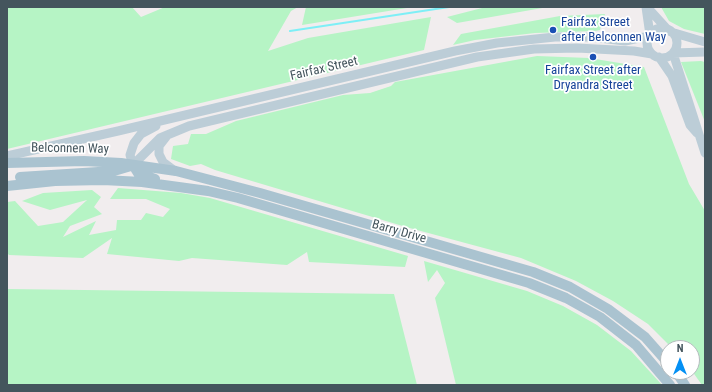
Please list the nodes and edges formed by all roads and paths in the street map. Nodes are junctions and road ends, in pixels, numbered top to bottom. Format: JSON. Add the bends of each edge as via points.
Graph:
{"nodes":[{"id":1,"x":647,"y":7,"type":"edge"},
{"id":2,"x":669,"y":30,"type":"junction"},
{"id":3,"x":650,"y":36,"type":"junction"},
{"id":4,"x":705,"y":42,"type":"edge"},
{"id":5,"x":705,"y":52,"type":"edge"},
{"id":6,"x":673,"y":53,"type":"junction"},
{"id":7,"x":656,"y":56,"type":"junction"},
{"id":8,"x":178,"y":117,"type":"junction"},
{"id":9,"x":170,"y":133,"type":"junction"},
{"id":10,"x":698,"y":133,"type":"junction"},
{"id":11,"x":705,"y":153,"type":"edge"},
{"id":12,"x":7,"y":156,"type":"edge"},
{"id":13,"x":7,"y":163,"type":"edge"},
{"id":14,"x":132,"y":165,"type":"junction"},
{"id":15,"x":176,"y":171,"type":"junction"},
{"id":16,"x":7,"y":179,"type":"edge"},
{"id":17,"x":7,"y":186,"type":"edge"},
{"id":18,"x":187,"y":187,"type":"junction"},
{"id":19,"x":660,"y":354,"type":"edge"},
{"id":20,"x":670,"y":385,"type":"edge"}],
"edges":[{"from":1,"to":2,"type":"main road"},
{"from":1,"to":3,"type":"main road"},
{"from":2,"to":3,"type":"main road","via":[[658,29]]},
{"from":2,"to":4,"type":"main road"},
{"from":2,"to":6,"type":"main road","via":[[677,42]]},
{"from":3,"to":7,"type":"main road","via":[[647,44]]},
{"from":3,"to":8,"type":"main road","name":"Fairfax Street","via":[[625,41],[578,36],[498,43],[455,50]]},
{"from":5,"to":6,"type":"main road"},
{"from":6,"to":7,"type":"main road","via":[[666,57]]},
{"from":6,"to":10,"type":"main road"},
{"from":7,"to":9,"type":"main road","name":"Fairfax Street","via":[[634,51],[577,48],[502,53],[241,113]]},
{"from":7,"to":10,"type":"main road","via":[[672,76],[690,125]]},
{"from":8,"to":12,"type":"main road","name":"Fairfax Street"},
{"from":8,"to":14,"type":"main road","via":[[138,137],[130,152]]},
{"from":9,"to":14,"type":"main road","name":"Fairfax Street","via":[[152,144]]},
{"from":9,"to":15,"type":"main road","via":[[160,144],[159,154],[166,164]]},
{"from":10,"to":11,"type":"main road"},
{"from":13,"to":14,"type":"main road","name":"Belconnen Way","via":[[84,161]]},
{"from":14,"to":15,"type":"main road","name":"Barry Drive"},
{"from":14,"to":16,"type":"main road","via":[[114,171]]},
{"from":14,"to":18,"type":"main road","via":[[144,176]]},
{"from":15,"to":19,"type":"main road","name":"Barry Drive","via":[[533,272],[563,284],[608,309],[644,337]]},
{"from":17,"to":18,"type":"main road","name":"Barry Drive","via":[[87,180]]},
{"from":18,"to":20,"type":"main road","name":"Barry Drive","via":[[238,198],[529,283],[566,298],[600,317],[636,345]]}]}
